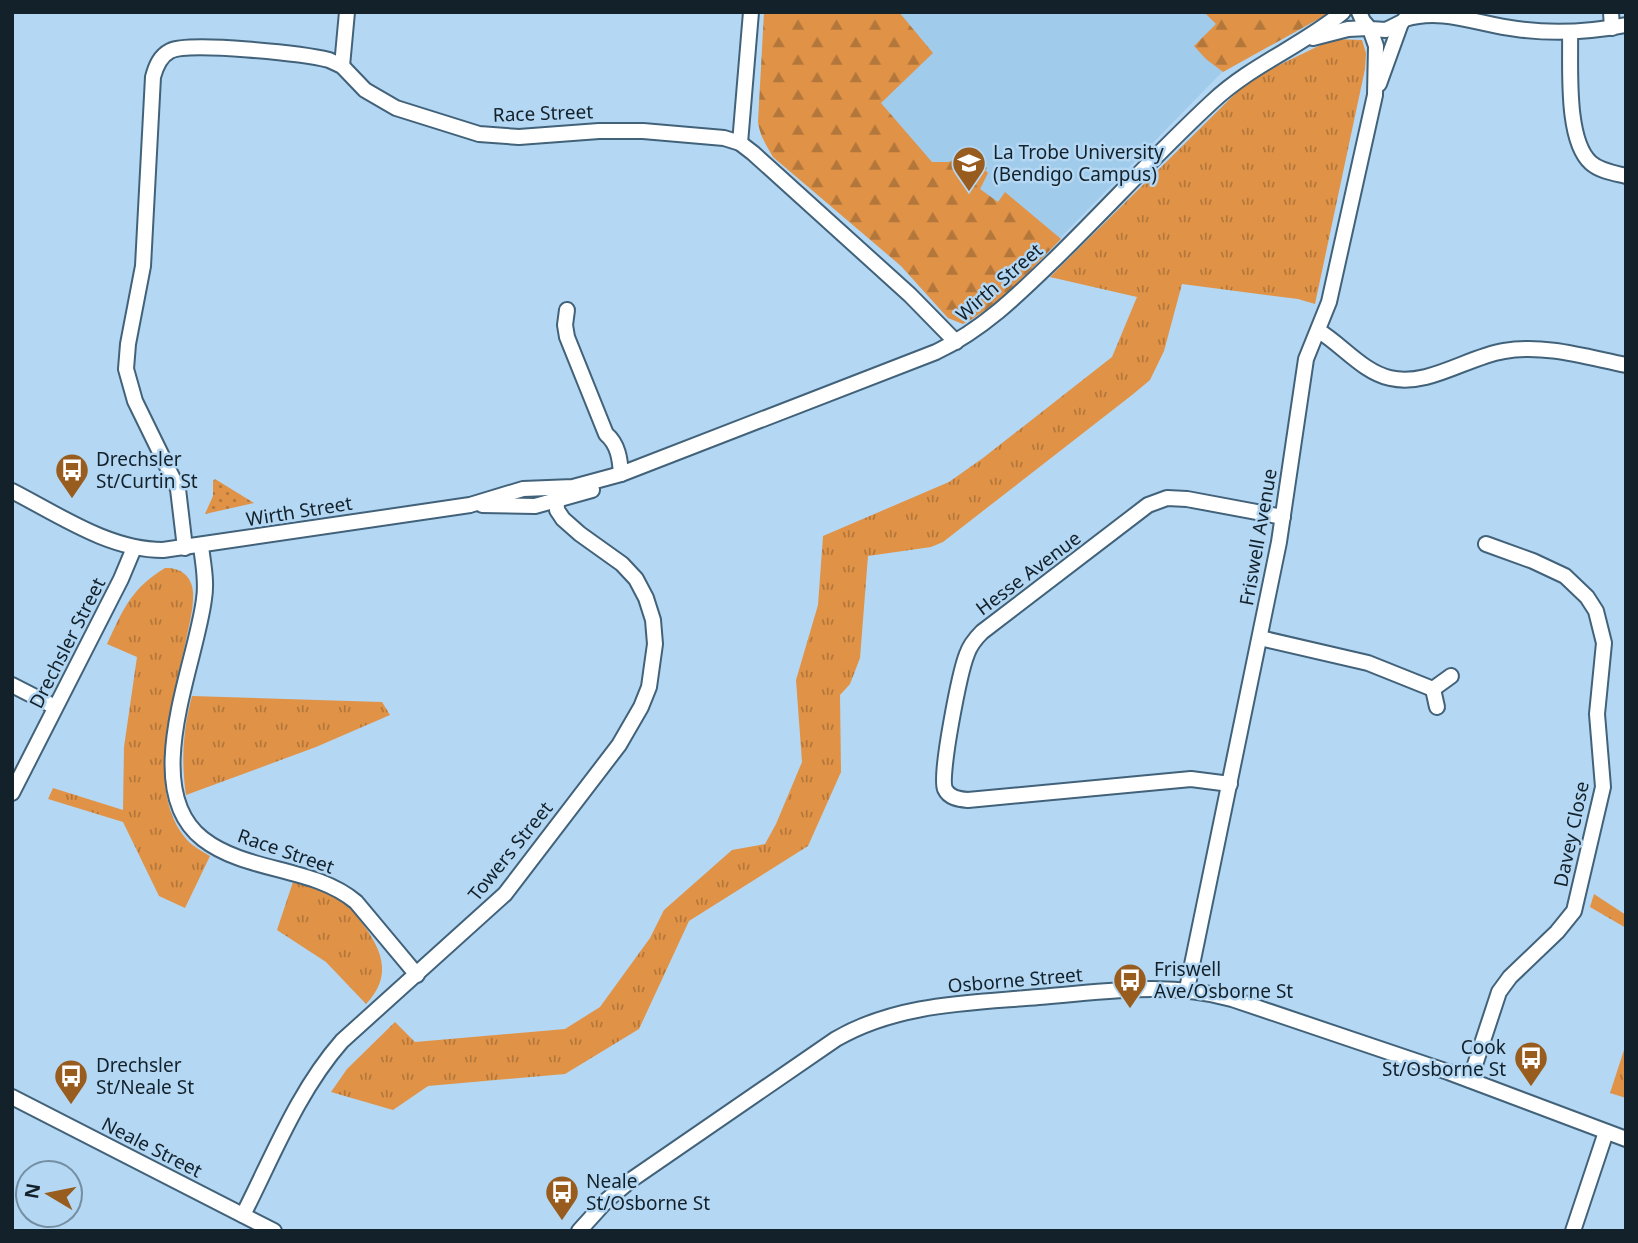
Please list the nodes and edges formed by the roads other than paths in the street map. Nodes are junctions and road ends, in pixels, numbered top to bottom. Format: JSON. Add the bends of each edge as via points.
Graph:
{"nodes":[{"id":1,"x":347,"y":12,"type":"edge"},
{"id":2,"x":751,"y":12,"type":"edge"},
{"id":3,"x":1343,"y":12,"type":"edge"},
{"id":4,"x":1359,"y":12,"type":"edge"},
{"id":5,"x":1611,"y":12,"type":"edge"},
{"id":6,"x":1442,"y":14,"type":"edge"},
{"id":7,"x":1405,"y":18,"type":"edge"},
{"id":8,"x":1619,"y":26,"type":"edge"},
{"id":9,"x":1369,"y":28,"type":"junction"},
{"id":10,"x":1570,"y":32,"type":"junction"},
{"id":11,"x":1305,"y":39,"type":"junction"},
{"id":12,"x":342,"y":66,"type":"junction"},
{"id":13,"x":1375,"y":95,"type":"junction"},
{"id":14,"x":740,"y":143,"type":"junction"},
{"id":15,"x":1626,"y":176,"type":"edge"},
{"id":16,"x":567,"y":310,"type":"dead end"},
{"id":17,"x":1319,"y":331,"type":"junction"},
{"id":18,"x":956,"y":342,"type":"junction"},
{"id":19,"x":1626,"y":365,"type":"edge"},
{"id":20,"x":621,"y":474,"type":"junction"},
{"id":21,"x":12,"y":491,"type":"edge"},
{"id":22,"x":556,"y":495,"type":"junction"},
{"id":23,"x":1283,"y":517,"type":"junction"},
{"id":24,"x":1486,"y":544,"type":"dead end"},
{"id":25,"x":201,"y":546,"type":"junction"},
{"id":26,"x":134,"y":548,"type":"junction"},
{"id":27,"x":186,"y":548,"type":"junction"},
{"id":28,"x":1260,"y":638,"type":"junction"},
{"id":29,"x":1451,"y":676,"type":"dead end"},
{"id":30,"x":12,"y":685,"type":"edge"},
{"id":31,"x":1433,"y":689,"type":"junction"},
{"id":32,"x":55,"y":707,"type":"junction"},
{"id":33,"x":1437,"y":708,"type":"dead end"},
{"id":34,"x":1230,"y":784,"type":"junction"},
{"id":35,"x":12,"y":793,"type":"edge"},
{"id":36,"x":417,"y":975,"type":"junction"},
{"id":37,"x":1187,"y":989,"type":"junction"},
{"id":38,"x":1469,"y":1080,"type":"junction"},
{"id":39,"x":12,"y":1097,"type":"edge"},
{"id":40,"x":1606,"y":1132,"type":"junction"},
{"id":41,"x":1626,"y":1139,"type":"edge"},
{"id":42,"x":251,"y":1222,"type":"edge"},
{"id":43,"x":274,"y":1231,"type":"edge"},
{"id":44,"x":579,"y":1231,"type":"edge"},
{"id":45,"x":1573,"y":1231,"type":"edge"}],
"edges":[{"from":1,"to":12,"type":"street"},
{"from":2,"to":14,"type":"street"},
{"from":3,"to":11,"type":"street","name":"Wirth Street"},
{"from":4,"to":9,"type":"street","name":"Friswell Avenue"},
{"from":5,"to":8,"type":"street"},
{"from":6,"to":7,"type":"street","name":"Wirth Street"},
{"from":6,"to":10,"type":"street","name":"Wirth Street","via":[[1516,29]]},
{"from":7,"to":9,"type":"street","name":"Wirth Street","via":[[1386,30]]},
{"from":7,"to":13,"type":"street","name":"Friswell Avenue"},
{"from":8,"to":10,"type":"street","name":"Wirth Street"},
{"from":9,"to":11,"type":"street","name":"Wirth Street"},
{"from":9,"to":13,"type":"street","name":"Friswell Avenue","via":[[1376,46]]},
{"from":10,"to":15,"type":"street","via":[[1574,122],[1582,153],[1602,170]]},
{"from":11,"to":18,"type":"street","name":"Wirth Street","via":[[1226,89],[1034,280]]},
{"from":12,"to":14,"type":"street","name":"Race Street","via":[[365,90],[396,108],[480,134],[519,137],[643,131]]},
{"from":12,"to":27,"type":"street","name":"Race Street","via":[[314,57],[194,46],[169,51],[156,66],[143,266],[126,369],[135,401],[178,489]]},
{"from":13,"to":17,"type":"street","name":"Friswell Avenue","via":[[1342,251]]},
{"from":14,"to":18,"type":"street"},
{"from":16,"to":20,"type":"street","via":[[567,337],[620,458]]},
{"from":17,"to":19,"type":"street","via":[[1371,371],[1398,380],[1526,348]]},
{"from":17,"to":23,"type":"street","name":"Friswell Avenue","via":[[1306,359]]},
{"from":18,"to":20,"type":"street","name":"Wirth Street"},
{"from":20,"to":22,"type":"street","name":"Wirth Street"},
{"from":21,"to":26,"type":"street"},
{"from":22,"to":25,"type":"street","name":"Wirth Street","via":[[523,489],[470,505]]},
{"from":22,"to":36,"type":"street","name":"Towers Street","via":[[563,519],[622,564],[646,598],[655,644],[649,687],[619,744],[515,882]]},
{"from":23,"to":28,"type":"street","name":"Friswell Avenue"},
{"from":23,"to":34,"type":"street","name":"Hesse Avenue","via":[[1187,499],[1167,498],[1148,505],[973,642],[943,769],[950,796],[968,800],[1191,779]]},
{"from":24,"to":38,"type":"street","name":"Davey Close","via":[[1564,576],[1596,611],[1604,643],[1597,714],[1603,787],[1574,911],[1499,992]]},
{"from":25,"to":27,"type":"street","name":"Wirth Street"},
{"from":25,"to":36,"type":"street","name":"Race Street","via":[[204,601],[174,746],[174,785],[180,811],[196,833],[221,849],[346,894]]},
{"from":26,"to":27,"type":"street","name":"Wirth Street"},
{"from":26,"to":32,"type":"street","name":"Drechsler Street"},
{"from":28,"to":31,"type":"street","via":[[1368,663]]},
{"from":28,"to":34,"type":"street","name":"Friswell Avenue"},
{"from":29,"to":31,"type":"street"},
{"from":30,"to":32,"type":"street"},
{"from":31,"to":33,"type":"street"},
{"from":32,"to":35,"type":"street","name":"Drechsler Street"},
{"from":34,"to":37,"type":"street","name":"Friswell Avenue"},
{"from":36,"to":42,"type":"street","name":"Towers Street","via":[[326,1060],[299,1105]]},
{"from":37,"to":38,"type":"street","name":"Osborne Street","via":[[1232,999]]},
{"from":37,"to":44,"type":"street","name":"Osborne Street","via":[[955,1004],[869,1023],[821,1048],[631,1180]]},
{"from":38,"to":40,"type":"street","name":"Osborne Street"},
{"from":39,"to":42,"type":"street","name":"Neale Street"},
{"from":40,"to":41,"type":"street","name":"Osborne Street"},
{"from":40,"to":45,"type":"street"},
{"from":42,"to":43,"type":"street","name":"Neale Street"}]}
